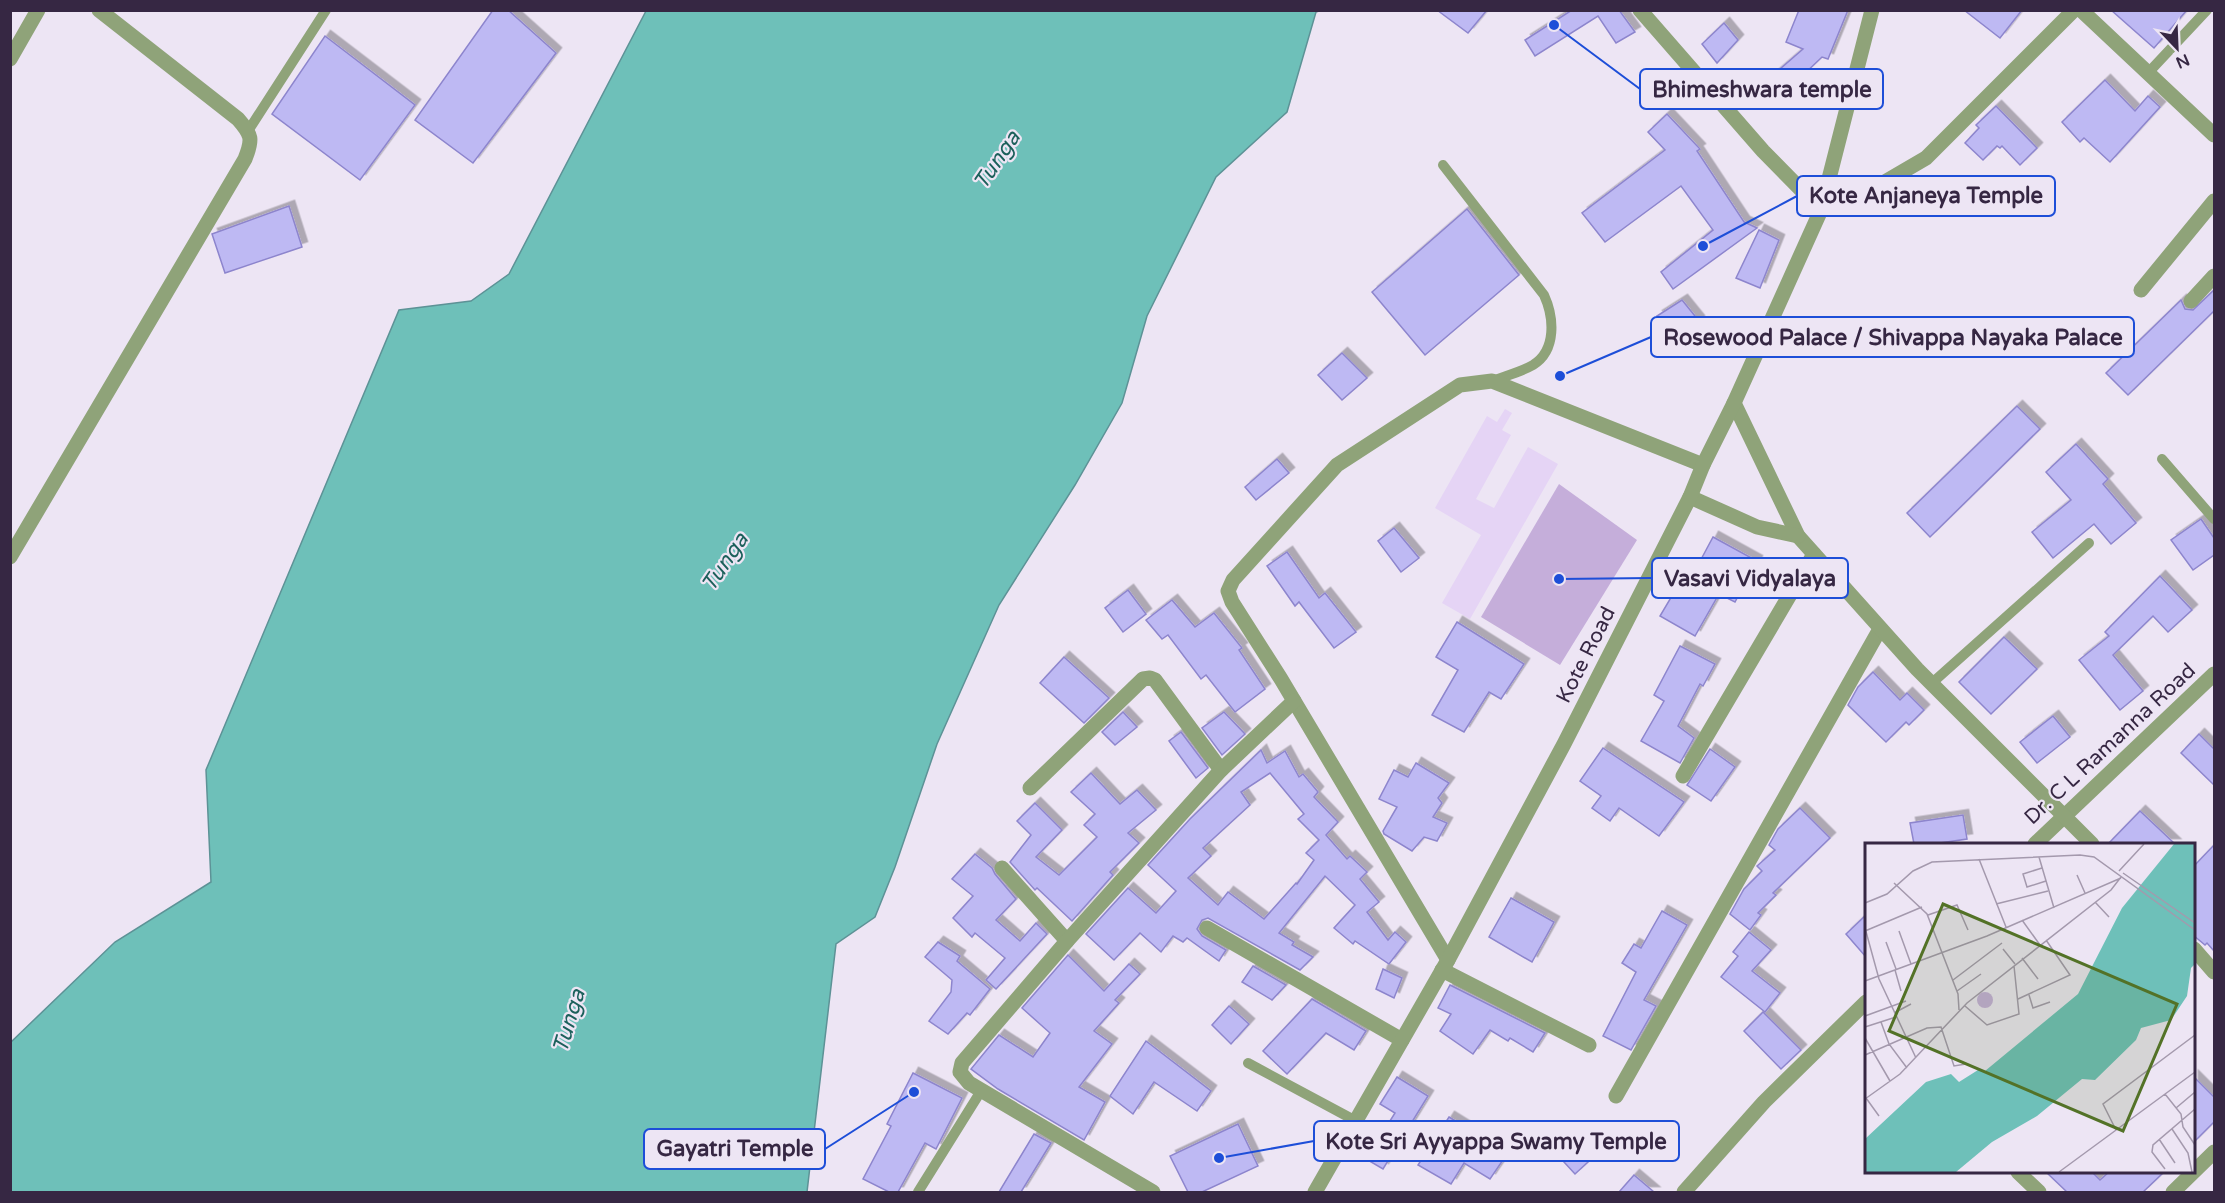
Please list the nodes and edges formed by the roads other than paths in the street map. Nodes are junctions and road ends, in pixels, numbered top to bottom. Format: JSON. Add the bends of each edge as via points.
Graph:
{"nodes":[{"id":1,"x":38,"y":10,"type":"edge"},
{"id":2,"x":99,"y":10,"type":"edge"},
{"id":3,"x":326,"y":10,"type":"edge"},
{"id":4,"x":1640,"y":10,"type":"edge"},
{"id":5,"x":1872,"y":10,"type":"edge"},
{"id":6,"x":2074,"y":10,"type":"edge"},
{"id":7,"x":2081,"y":10,"type":"edge"},
{"id":8,"x":2207,"y":10,"type":"edge"},
{"id":9,"x":10,"y":59,"type":"edge"},
{"id":10,"x":2148,"y":73,"type":"junction"},
{"id":11,"x":248,"y":130,"type":"junction"},
{"id":12,"x":2214,"y":135,"type":"edge"},
{"id":13,"x":1443,"y":165,"type":"dead end"},
{"id":14,"x":2214,"y":201,"type":"edge"},
{"id":15,"x":1821,"y":210,"type":"junction"},
{"id":16,"x":2214,"y":276,"type":"edge"},
{"id":17,"x":2141,"y":290,"type":"dead end"},
{"id":18,"x":2191,"y":301,"type":"dead end"},
{"id":19,"x":1492,"y":381,"type":"junction"},
{"id":20,"x":1734,"y":403,"type":"junction"},
{"id":21,"x":2162,"y":459,"type":"dead end"},
{"id":22,"x":1703,"y":465,"type":"junction"},
{"id":23,"x":1690,"y":497,"type":"junction"},
{"id":24,"x":2214,"y":519,"type":"edge"},
{"id":25,"x":1798,"y":536,"type":"junction"},
{"id":26,"x":2089,"y":543,"type":"dead end"},
{"id":27,"x":1814,"y":554,"type":"junction"},
{"id":28,"x":10,"y":557,"type":"edge"},
{"id":29,"x":1880,"y":629,"type":"junction"},
{"id":30,"x":2214,"y":674,"type":"edge"},
{"id":31,"x":1932,"y":683,"type":"junction"},
{"id":32,"x":1294,"y":701,"type":"junction"},
{"id":33,"x":1221,"y":770,"type":"junction"},
{"id":34,"x":1683,"y":776,"type":"dead end"},
{"id":35,"x":1030,"y":788,"type":"dead end"},
{"id":36,"x":2065,"y":817,"type":"junction"},
{"id":37,"x":2036,"y":843,"type":"edge"},
{"id":38,"x":2091,"y":843,"type":"edge"},
{"id":39,"x":1002,"y":868,"type":"dead end"},
{"id":40,"x":1207,"y":928,"type":"dead end"},
{"id":41,"x":1066,"y":941,"type":"junction"},
{"id":42,"x":2195,"y":951,"type":"edge"},
{"id":43,"x":1445,"y":965,"type":"junction"},
{"id":44,"x":2214,"y":972,"type":"edge"},
{"id":45,"x":1865,"y":1003,"type":"edge"},
{"id":46,"x":1402,"y":1040,"type":"junction"},
{"id":47,"x":1589,"y":1045,"type":"dead end"},
{"id":48,"x":1248,"y":1063,"type":"dead end"},
{"id":49,"x":981,"y":1091,"type":"junction"},
{"id":50,"x":1616,"y":1096,"type":"dead end"},
{"id":51,"x":1356,"y":1121,"type":"junction"},
{"id":52,"x":2214,"y":1152,"type":"edge"},
{"id":53,"x":2195,"y":1171,"type":"edge"},
{"id":54,"x":2019,"y":1173,"type":"edge"},
{"id":55,"x":2192,"y":1173,"type":"edge"},
{"id":56,"x":918,"y":1192,"type":"edge"},
{"id":57,"x":1153,"y":1192,"type":"edge"},
{"id":58,"x":1315,"y":1192,"type":"edge"},
{"id":59,"x":1684,"y":1192,"type":"edge"},
{"id":60,"x":2039,"y":1192,"type":"edge"},
{"id":61,"x":2173,"y":1192,"type":"edge"}],
"edges":[{"from":1,"to":9,"type":"street"},
{"from":2,"to":11,"type":"street"},
{"from":3,"to":11,"type":"lane"},
{"from":4,"to":15,"type":"street","via":[[1763,151]]},
{"from":5,"to":15,"type":"street","name":"Kote Road"},
{"from":6,"to":15,"type":"street","via":[[1926,158],[1866,194]]},
{"from":7,"to":10,"type":"street"},
{"from":8,"to":10,"type":"lane"},
{"from":10,"to":12,"type":"street"},
{"from":11,"to":28,"type":"street","via":[[252,142],[245,159]]},
{"from":13,"to":19,"type":"lane","via":[[1544,295],[1550,309],[1552,334],[1547,351],[1534,364]]},
{"from":14,"to":17,"type":"street"},
{"from":15,"to":20,"type":"street","name":"Kote Road"},
{"from":16,"to":18,"type":"street"},
{"from":19,"to":22,"type":"street"},
{"from":19,"to":32,"type":"street","via":[[1460,385],[1337,465],[1233,580],[1228,591],[1232,602]]},
{"from":20,"to":22,"type":"street","name":"Kote Road"},
{"from":20,"to":25,"type":"street"},
{"from":21,"to":24,"type":"lane"},
{"from":22,"to":23,"type":"street","name":"Kote Road"},
{"from":23,"to":25,"type":"street","via":[[1757,527]]},
{"from":23,"to":43,"type":"street","name":"Kote Road"},
{"from":25,"to":27,"type":"street"},
{"from":26,"to":31,"type":"lane"},
{"from":27,"to":29,"type":"street"},
{"from":27,"to":34,"type":"street"},
{"from":29,"to":31,"type":"street"},
{"from":29,"to":50,"type":"street"},
{"from":30,"to":36,"type":"street","name":"Dr. C L Ramanna Road"},
{"from":31,"to":36,"type":"street"},
{"from":32,"to":33,"type":"street"},
{"from":32,"to":43,"type":"street"},
{"from":33,"to":35,"type":"street","via":[[1150,678],[1143,680]]},
{"from":33,"to":41,"type":"street"},
{"from":36,"to":37,"type":"street","name":"Dr. C L Ramanna Road"},
{"from":36,"to":38,"type":"street"},
{"from":39,"to":41,"type":"street"},
{"from":40,"to":46,"type":"street"},
{"from":41,"to":49,"type":"street","via":[[962,1063],[960,1072]]},
{"from":42,"to":44,"type":"street"},
{"from":43,"to":46,"type":"street","name":"Kote Road"},
{"from":43,"to":47,"type":"street"},
{"from":45,"to":59,"type":"street","via":[[1764,1102]]},
{"from":46,"to":51,"type":"street","name":"Kote Road"},
{"from":48,"to":51,"type":"lane"},
{"from":49,"to":56,"type":"lane"},
{"from":49,"to":57,"type":"street"},
{"from":51,"to":58,"type":"street","name":"Kote Road"},
{"from":52,"to":53,"type":"street"},
{"from":54,"to":60,"type":"street"},
{"from":55,"to":61,"type":"street"}]}
